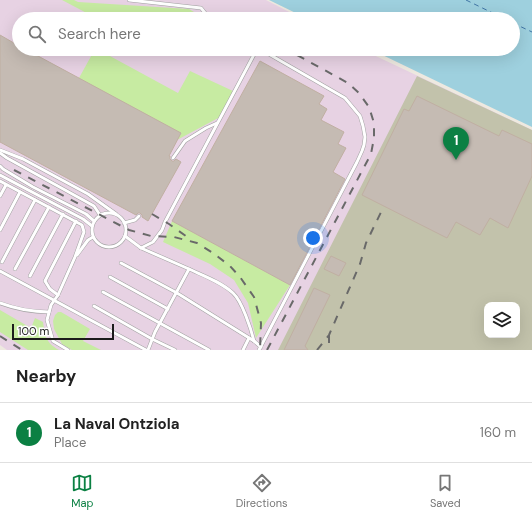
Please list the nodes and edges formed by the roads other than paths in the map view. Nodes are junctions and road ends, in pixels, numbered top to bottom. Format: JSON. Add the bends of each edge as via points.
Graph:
{"nodes":[{"id":1,"x":129,"y":0,"type":"edge"},
{"id":2,"x":204,"y":12,"type":"edge"},
{"id":3,"x":253,"y":56,"type":"edge"},
{"id":4,"x":272,"y":56,"type":"edge"},
{"id":5,"x":218,"y":123,"type":"junction"},
{"id":6,"x":0,"y":151,"type":"edge"},
{"id":7,"x":173,"y":158,"type":"dead end"},
{"id":8,"x":0,"y":166,"type":"edge"},
{"id":9,"x":0,"y":175,"type":"edge"},
{"id":10,"x":0,"y":182,"type":"edge"},
{"id":11,"x":6,"y":185,"type":"junction"},
{"id":12,"x":20,"y":192,"type":"junction"},
{"id":13,"x":0,"y":196,"type":"edge"},
{"id":14,"x":35,"y":200,"type":"junction"},
{"id":15,"x":49,"y":207,"type":"junction"},
{"id":16,"x":63,"y":214,"type":"junction"},
{"id":17,"x":116,"y":214,"type":"junction"},
{"id":18,"x":100,"y":215,"type":"junction"},
{"id":19,"x":139,"y":216,"type":"dead end"},
{"id":20,"x":94,"y":221,"type":"junction"},
{"id":21,"x":76,"y":222,"type":"junction"},
{"id":22,"x":124,"y":223,"type":"junction"},
{"id":23,"x":92,"y":226,"type":"junction"},
{"id":24,"x":0,"y":230,"type":"edge"},
{"id":25,"x":125,"y":236,"type":"junction"},
{"id":26,"x":93,"y":237,"type":"junction"},
{"id":27,"x":141,"y":248,"type":"junction"},
{"id":28,"x":75,"y":257,"type":"junction"},
{"id":29,"x":2,"y":262,"type":"dead end"},
{"id":30,"x":121,"y":263,"type":"dead end"},
{"id":31,"x":16,"y":269,"type":"dead end"},
{"id":32,"x":189,"y":269,"type":"junction"},
{"id":33,"x":0,"y":271,"type":"edge"},
{"id":34,"x":30,"y":276,"type":"dead end"},
{"id":35,"x":110,"y":277,"type":"dead end"},
{"id":36,"x":103,"y":292,"type":"dead end"},
{"id":37,"x":177,"y":293,"type":"junction"},
{"id":38,"x":58,"y":295,"type":"junction"},
{"id":39,"x":54,"y":300,"type":"junction"},
{"id":40,"x":0,"y":303,"type":"edge"},
{"id":41,"x":94,"y":306,"type":"dead end"},
{"id":42,"x":168,"y":309,"type":"junction"},
{"id":43,"x":49,"y":312,"type":"junction"},
{"id":44,"x":160,"y":323,"type":"junction"},
{"id":45,"x":249,"y":338,"type":"junction"},
{"id":46,"x":152,"y":339,"type":"junction"},
{"id":47,"x":254,"y":341,"type":"junction"},
{"id":48,"x":260,"y":348,"type":"edge"},
{"id":49,"x":68,"y":350,"type":"edge"},
{"id":50,"x":147,"y":350,"type":"edge"},
{"id":51,"x":175,"y":350,"type":"edge"},
{"id":52,"x":209,"y":350,"type":"edge"},
{"id":53,"x":243,"y":350,"type":"edge"}],
"edges":[{"from":1,"to":2,"type":"lane","via":[[201,8]]},
{"from":3,"to":5,"type":"lane"},
{"from":4,"to":48,"type":"lane","via":[[345,98],[360,116],[365,137],[357,162]]},
{"from":5,"to":7,"type":"lane","via":[[185,141]]},
{"from":5,"to":27,"type":"lane","via":[[162,230],[153,242]]},
{"from":6,"to":17,"type":"lane","via":[[23,159],[88,194]]},
{"from":6,"to":18,"type":"lane","via":[[7,158],[94,206]]},
{"from":8,"to":20,"type":"lane","via":[[33,187],[86,214]]},
{"from":9,"to":23,"type":"lane"},
{"from":10,"to":11,"type":"lane"},
{"from":11,"to":12,"type":"lane"},
{"from":11,"to":13,"type":"lane"},
{"from":12,"to":14,"type":"lane"},
{"from":12,"to":24,"type":"lane"},
{"from":14,"to":15,"type":"lane"},
{"from":14,"to":29,"type":"lane"},
{"from":15,"to":16,"type":"lane"},
{"from":15,"to":31,"type":"lane"},
{"from":16,"to":21,"type":"lane"},
{"from":16,"to":34,"type":"lane"},
{"from":17,"to":18,"type":"lane"},
{"from":17,"to":22,"type":"lane"},
{"from":18,"to":20,"type":"lane"},
{"from":19,"to":22,"type":"lane"},
{"from":20,"to":23,"type":"lane"},
{"from":21,"to":28,"type":"lane","via":[[82,225],[84,232]]},
{"from":21,"to":38,"type":"lane","via":[[45,281]]},
{"from":22,"to":25,"type":"lane"},
{"from":23,"to":26,"type":"lane"},
{"from":25,"to":26,"type":"lane","via":[[121,242],[106,247]]},
{"from":25,"to":27,"type":"lane"},
{"from":26,"to":28,"type":"lane"},
{"from":27,"to":32,"type":"lane"},
{"from":28,"to":38,"type":"lane"},
{"from":30,"to":37,"type":"lane"},
{"from":32,"to":37,"type":"lane"},
{"from":32,"to":47,"type":"lane","via":[[234,293],[249,323]]},
{"from":33,"to":39,"type":"lane"},
{"from":35,"to":42,"type":"lane"},
{"from":36,"to":44,"type":"lane"},
{"from":37,"to":42,"type":"lane"},
{"from":37,"to":45,"type":"lane"},
{"from":38,"to":39,"type":"lane"},
{"from":39,"to":43,"type":"lane"},
{"from":39,"to":50,"type":"lane"},
{"from":40,"to":43,"type":"lane","via":[[29,311]]},
{"from":41,"to":46,"type":"lane"},
{"from":42,"to":44,"type":"lane"},
{"from":43,"to":49,"type":"lane","via":[[47,320],[53,341]]},
{"from":44,"to":46,"type":"lane"},
{"from":44,"to":52,"type":"lane"},
{"from":45,"to":47,"type":"lane"},
{"from":45,"to":53,"type":"lane"},
{"from":46,"to":50,"type":"lane"},
{"from":46,"to":51,"type":"lane"},
{"from":47,"to":48,"type":"lane"}]}
